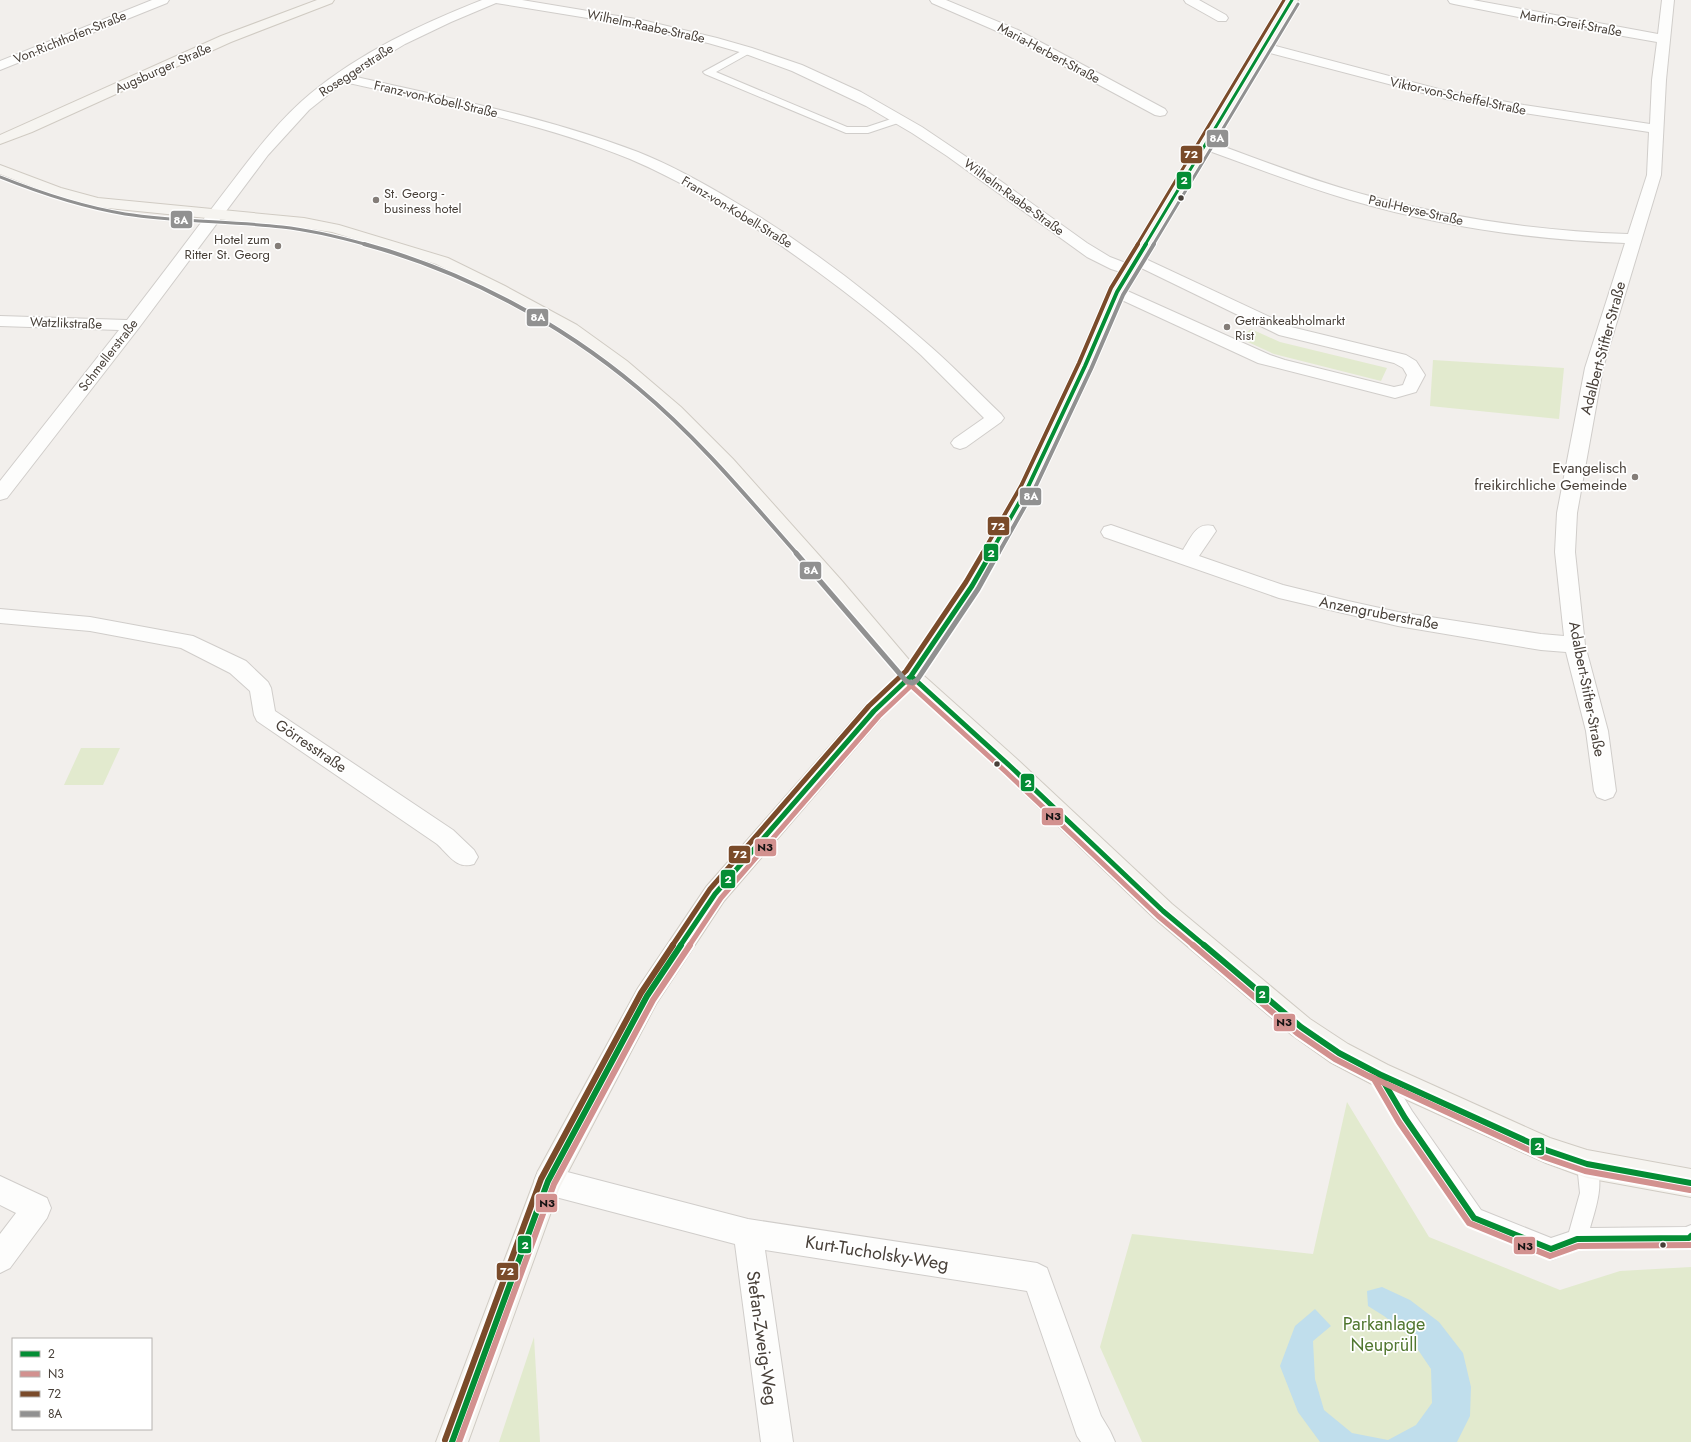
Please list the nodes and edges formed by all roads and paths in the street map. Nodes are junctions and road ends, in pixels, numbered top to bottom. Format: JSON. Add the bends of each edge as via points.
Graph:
{"nodes":[{"id":1,"x":163,"y":0,"type":"edge"},
{"id":2,"x":328,"y":0,"type":"edge"},
{"id":3,"x":493,"y":0,"type":"edge"},
{"id":4,"x":498,"y":0,"type":"edge"},
{"id":5,"x":936,"y":0,"type":"edge"},
{"id":6,"x":1190,"y":0,"type":"edge"},
{"id":7,"x":1292,"y":0,"type":"edge"},
{"id":8,"x":1454,"y":0,"type":"edge"},
{"id":9,"x":1668,"y":0,"type":"edge"},
{"id":10,"x":1222,"y":18,"type":"dead end"},
{"id":11,"x":1664,"y":39,"type":"junction"},
{"id":12,"x":1264,"y":48,"type":"junction"},
{"id":13,"x":747,"y":51,"type":"junction"},
{"id":14,"x":0,"y":66,"type":"edge"},
{"id":15,"x":341,"y":77,"type":"junction"},
{"id":16,"x":1160,"y":112,"type":"dead end"},
{"id":17,"x":900,"y":119,"type":"junction"},
{"id":18,"x":1656,"y":129,"type":"junction"},
{"id":19,"x":0,"y":140,"type":"edge"},
{"id":20,"x":1206,"y":145,"type":"junction"},
{"id":21,"x":0,"y":169,"type":"edge"},
{"id":22,"x":215,"y":214,"type":"junction"},
{"id":23,"x":1634,"y":239,"type":"junction"},
{"id":24,"x":1134,"y":265,"type":"junction"},
{"id":25,"x":1117,"y":292,"type":"junction"},
{"id":26,"x":0,"y":321,"type":"edge"},
{"id":27,"x":132,"y":325,"type":"junction"},
{"id":28,"x":960,"y":443,"type":"dead end"},
{"id":29,"x":0,"y":494,"type":"edge"},
{"id":30,"x":1206,"y":531,"type":"dead end"},
{"id":31,"x":1111,"y":532,"type":"dead end"},
{"id":32,"x":1187,"y":559,"type":"junction"},
{"id":33,"x":0,"y":616,"type":"edge"},
{"id":34,"x":1575,"y":645,"type":"junction"},
{"id":35,"x":912,"y":676,"type":"junction"},
{"id":36,"x":1605,"y":791,"type":"dead end"},
{"id":37,"x":466,"y":857,"type":"dead end"},
{"id":38,"x":1379,"y":1074,"type":"junction"},
{"id":39,"x":1587,"y":1164,"type":"junction"},
{"id":40,"x":548,"y":1181,"type":"junction"},
{"id":41,"x":1691,"y":1183,"type":"edge"},
{"id":42,"x":0,"y":1190,"type":"edge"},
{"id":43,"x":748,"y":1233,"type":"junction"},
{"id":44,"x":1691,"y":1236,"type":"edge"},
{"id":45,"x":1577,"y":1239,"type":"junction"},
{"id":46,"x":0,"y":1258,"type":"edge"},
{"id":47,"x":452,"y":1442,"type":"edge"},
{"id":48,"x":777,"y":1442,"type":"edge"},
{"id":49,"x":1099,"y":1442,"type":"edge"}],
"edges":[{"from":1,"to":14,"type":"street","name":"Von-Richthofen-Straße"},
{"from":2,"to":19,"type":"street","name":"Augsburger Straße","via":[[226,39]]},
{"from":3,"to":15,"type":"street","name":"Roseggerstraße","via":[[404,39]]},
{"from":4,"to":13,"type":"street","name":"Wilhelm-Raabe-Straße","via":[[626,20]]},
{"from":5,"to":16,"type":"street","name":"Maria-Herbert-Straße","via":[[1013,33]]},
{"from":6,"to":10,"type":"street"},
{"from":7,"to":12,"type":"street"},
{"from":8,"to":11,"type":"street","name":"Martin-Greif-Straße"},
{"from":9,"to":11,"type":"street","name":"Adalbert-Stifter-Straße"},
{"from":11,"to":18,"type":"street","name":"Adalbert-Stifter-Straße"},
{"from":12,"to":18,"type":"street","name":"Viktor-von-Scheffel-Straße","via":[[1446,95]]},
{"from":12,"to":20,"type":"street"},
{"from":13,"to":17,"type":"street","name":"Wilhelm-Raabe-Straße","via":[[816,76]]},
{"from":13,"to":17,"type":"lane","via":[[708,72],[846,130],[868,130]]},
{"from":15,"to":22,"type":"street","name":"Roseggerstraße","via":[[314,98],[264,149]]},
{"from":15,"to":28,"type":"street","name":"Franz-von-Kobell-Straße","via":[[560,130],[635,156],[703,189],[768,228],[862,297],[926,351],[994,418]]},
{"from":17,"to":24,"type":"street","name":"Wilhelm-Raabe-Straße","via":[[972,167],[1090,253],[1115,266]]},
{"from":18,"to":23,"type":"street","name":"Adalbert-Stifter-Straße","via":[[1654,175]]},
{"from":20,"to":23,"type":"street","name":"Paul-Heyse-Straße","via":[[1320,187],[1407,210],[1551,234]]},
{"from":20,"to":24,"type":"street"},
{"from":21,"to":22,"type":"street","via":[[56,191],[98,202]]},
{"from":22,"to":27,"type":"street","name":"Schmellerstraße"},
{"from":22,"to":35,"type":"street","via":[[319,225],[401,248],[442,262],[499,289],[571,329],[621,365],[675,411],[749,489]]},
{"from":23,"to":34,"type":"street","name":"Adalbert-Stifter-Straße","via":[[1594,368],[1567,513],[1565,552]]},
{"from":24,"to":25,"type":"street"},
{"from":24,"to":25,"type":"street","name":"Wilhelm-Raabe-Straße","via":[[1285,331],[1400,359],[1410,365],[1416,375],[1410,388],[1395,393],[1279,364]]},
{"from":25,"to":35,"type":"street","via":[[1027,489],[972,586]]},
{"from":26,"to":27,"type":"street","name":"Watzlikstraße"},
{"from":27,"to":29,"type":"street","name":"Schmellerstraße"},
{"from":30,"to":32,"type":"street"},
{"from":31,"to":32,"type":"street","name":"Anzengruberstraße"},
{"from":32,"to":34,"type":"street","name":"Anzengruberstraße","via":[[1279,591],[1348,608],[1398,619]]},
{"from":33,"to":37,"type":"street","name":"Görresstraße","via":[[90,624],[186,641],[238,667],[260,688],[265,715],[445,837]]},
{"from":34,"to":36,"type":"street","name":"Adalbert-Stifter-Straße","via":[[1597,731]]},
{"from":35,"to":38,"type":"street","via":[[1163,911],[1301,1027],[1339,1053]]},
{"from":35,"to":40,"type":"street","via":[[874,711],[716,894],[647,996]]},
{"from":38,"to":39,"type":"street","via":[[1521,1140]]},
{"from":38,"to":45,"type":"lane","via":[[1405,1118],[1474,1218],[1551,1249]]},
{"from":39,"to":41,"type":"street"},
{"from":39,"to":45,"type":"lane","via":[[1590,1193]]},
{"from":40,"to":43,"type":"street","name":"Kurt-Tucholsky-Weg"},
{"from":40,"to":47,"type":"street"},
{"from":42,"to":46,"type":"street","via":[[37,1208]]},
{"from":43,"to":48,"type":"street","name":"Stefan-Zweig-Weg"},
{"from":43,"to":49,"type":"street","name":"Kurt-Tucholsky-Weg","via":[[1037,1278],[1088,1425]]},
{"from":44,"to":45,"type":"lane"}]}
